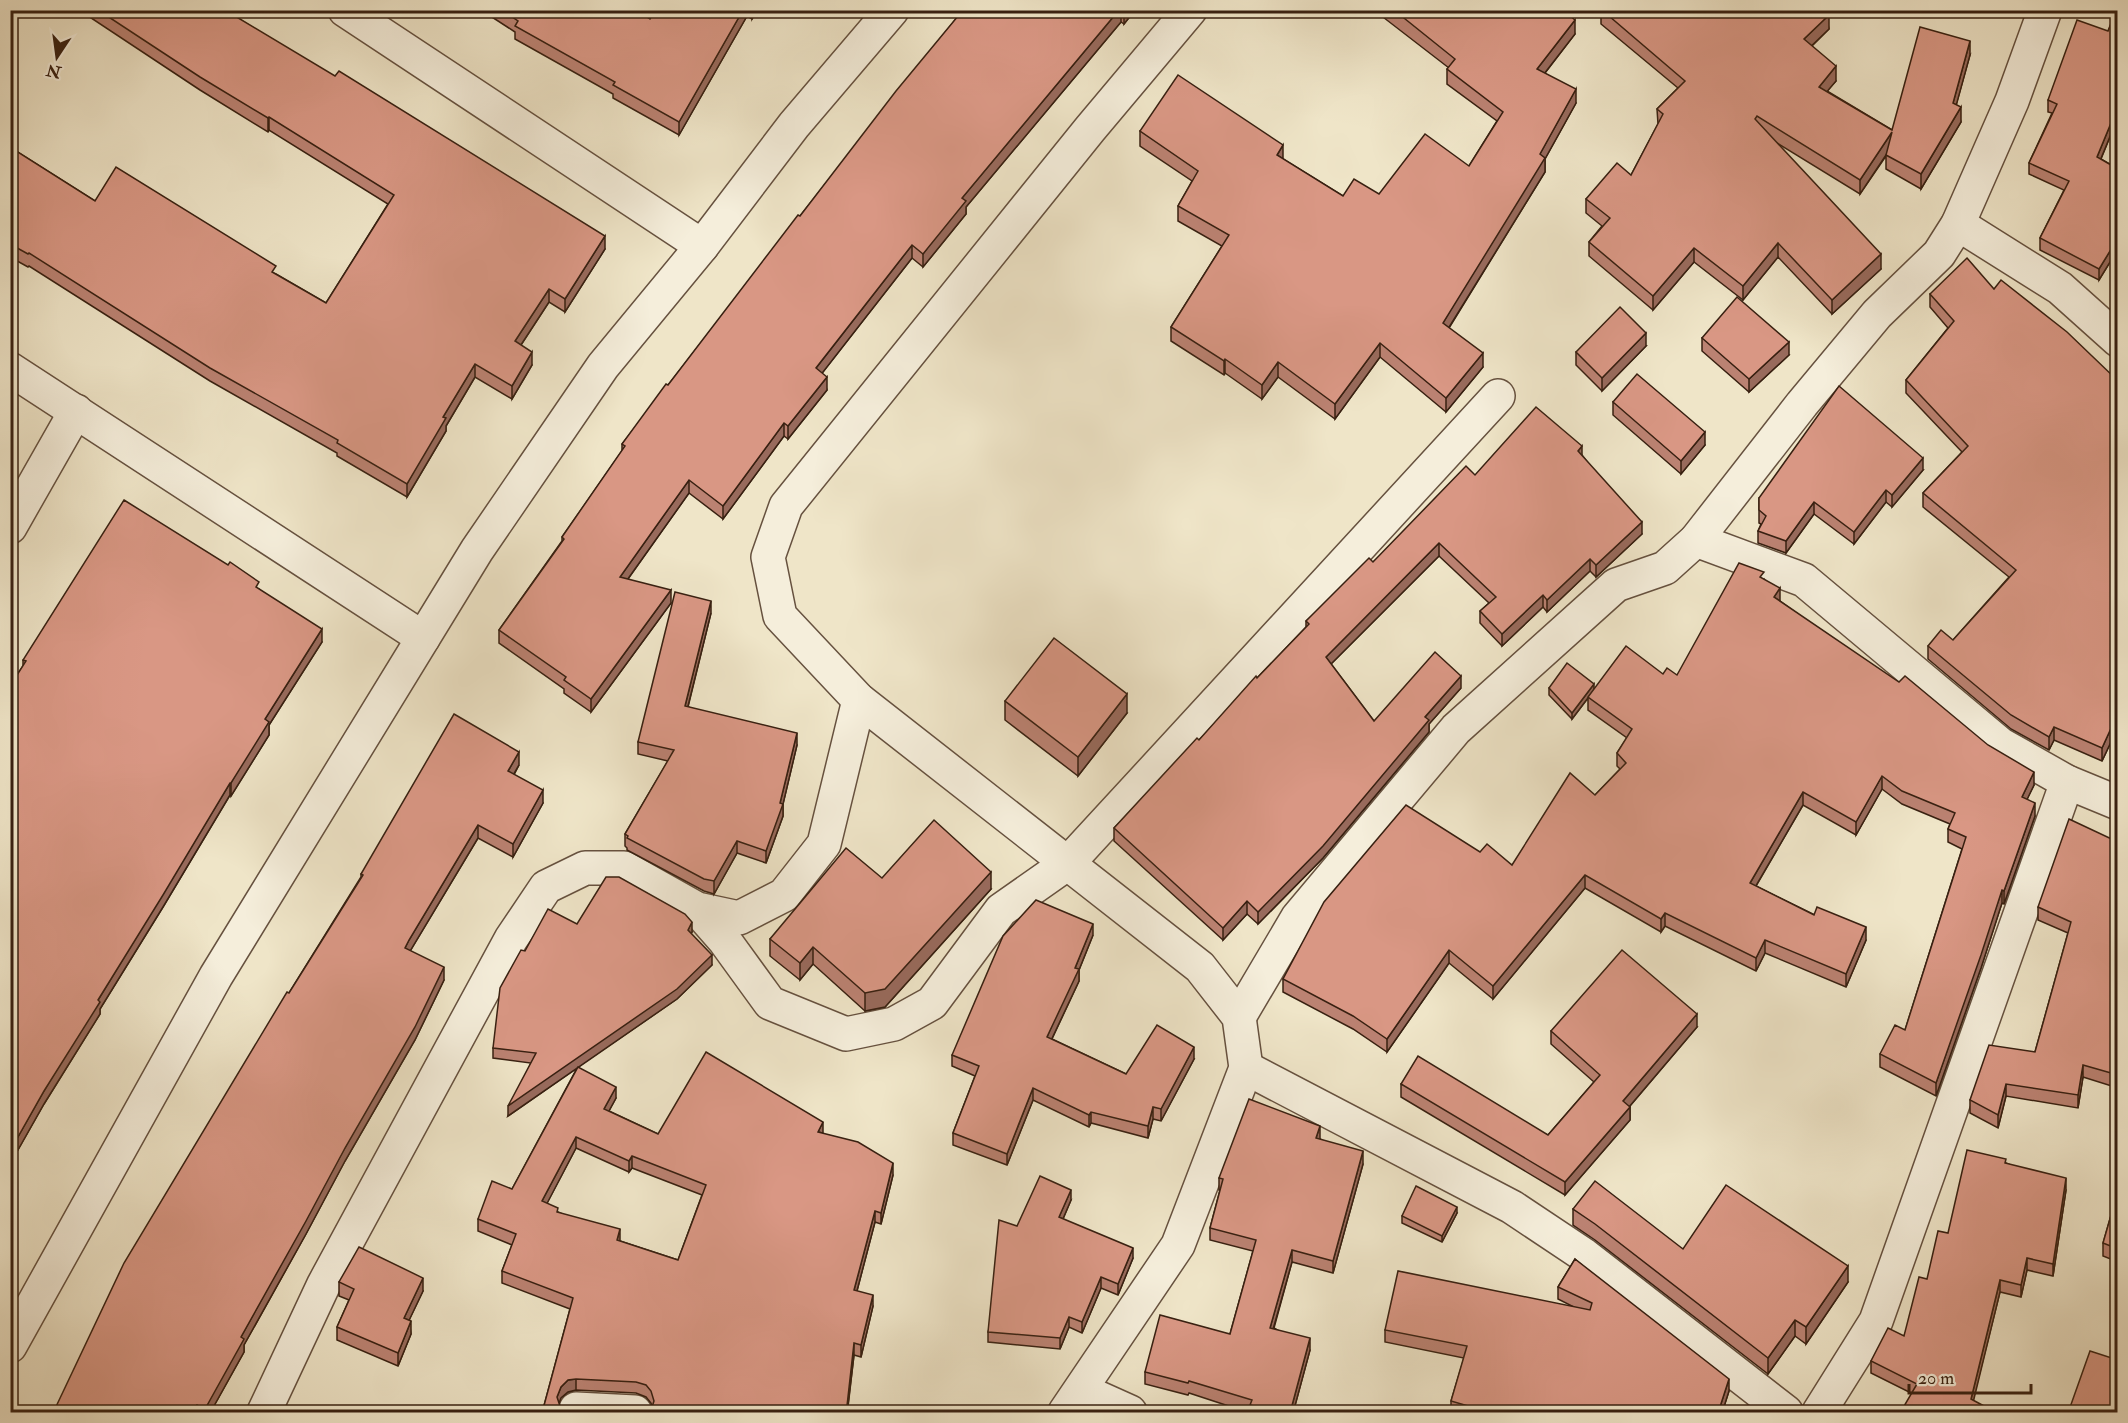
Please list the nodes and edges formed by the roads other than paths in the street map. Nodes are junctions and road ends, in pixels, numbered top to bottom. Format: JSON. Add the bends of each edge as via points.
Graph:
{"nodes":[{"id":1,"x":345,"y":10,"type":"edge"},
{"id":2,"x":892,"y":10,"type":"edge"},
{"id":3,"x":1190,"y":10,"type":"edge"},
{"id":4,"x":2044,"y":10,"type":"edge"},
{"id":5,"x":1958,"y":224,"type":"junction"},
{"id":6,"x":702,"y":246,"type":"junction"},
{"id":7,"x":2118,"y":340,"type":"edge"},
{"id":8,"x":10,"y":369,"type":"edge"},
{"id":9,"x":1498,"y":396,"type":"dead end"},
{"id":10,"x":76,"y":411,"type":"junction"},
{"id":11,"x":10,"y":527,"type":"edge"},
{"id":12,"x":1696,"y":540,"type":"junction"},
{"id":13,"x":423,"y":638,"type":"junction"},
{"id":14,"x":860,"y":700,"type":"junction"},
{"id":15,"x":2067,"y":782,"type":"junction"},
{"id":16,"x":2118,"y":803,"type":"edge"},
{"id":17,"x":1068,"y":863,"type":"junction"},
{"id":18,"x":697,"y":909,"type":"junction"},
{"id":19,"x":1239,"y":1017,"type":"junction"},
{"id":20,"x":1246,"y":1068,"type":"junction"},
{"id":21,"x":10,"y":1346,"type":"edge"},
{"id":22,"x":1073,"y":1401,"type":"edge"},
{"id":23,"x":576,"y":1409,"type":"dead end"},
{"id":24,"x":264,"y":1413,"type":"edge"},
{"id":25,"x":635,"y":1413,"type":"edge"},
{"id":26,"x":1130,"y":1413,"type":"edge"},
{"id":27,"x":1786,"y":1413,"type":"edge"},
{"id":28,"x":1819,"y":1413,"type":"edge"}],
"edges":[{"from":1,"to":6,"type":"street"},
{"from":2,"to":6,"type":"street","via":[[794,125]]},
{"from":3,"to":14,"type":"street","via":[[786,506],[768,557],[780,616]]},
{"from":4,"to":5,"type":"street","via":[[2012,101]]},
{"from":5,"to":7,"type":"street","via":[[2060,288]]},
{"from":5,"to":12,"type":"street","via":[[1939,254],[1877,314],[1817,386]]},
{"from":6,"to":13,"type":"street","via":[[603,366],[477,550]]},
{"from":8,"to":10,"type":"street"},
{"from":9,"to":17,"type":"street"},
{"from":10,"to":11,"type":"street"},
{"from":10,"to":13,"type":"street"},
{"from":12,"to":15,"type":"street","via":[[1804,580],[2000,744]]},
{"from":12,"to":19,"type":"street","via":[[1665,568],[1616,585],[1456,729],[1298,917]]},
{"from":13,"to":21,"type":"street","via":[[216,976]]},
{"from":14,"to":17,"type":"street"},
{"from":14,"to":18,"type":"street","via":[[824,844],[784,895],[739,918]]},
{"from":15,"to":16,"type":"street"},
{"from":15,"to":28,"type":"street","via":[[1876,1321]]},
{"from":17,"to":18,"type":"street","via":[[1001,910],[932,1003],[894,1024],[846,1034],[770,1003]]},
{"from":17,"to":19,"type":"street","via":[[1200,967]]},
{"from":18,"to":24,"type":"street","via":[[624,868],[585,868],[546,887],[511,939],[324,1284]]},
{"from":19,"to":20,"type":"street"},
{"from":20,"to":22,"type":"street","via":[[1178,1245]]},
{"from":20,"to":27,"type":"street","via":[[1512,1207],[1584,1255]]},
{"from":22,"to":26,"type":"street"},
{"from":23,"to":25,"type":"street"}]}
